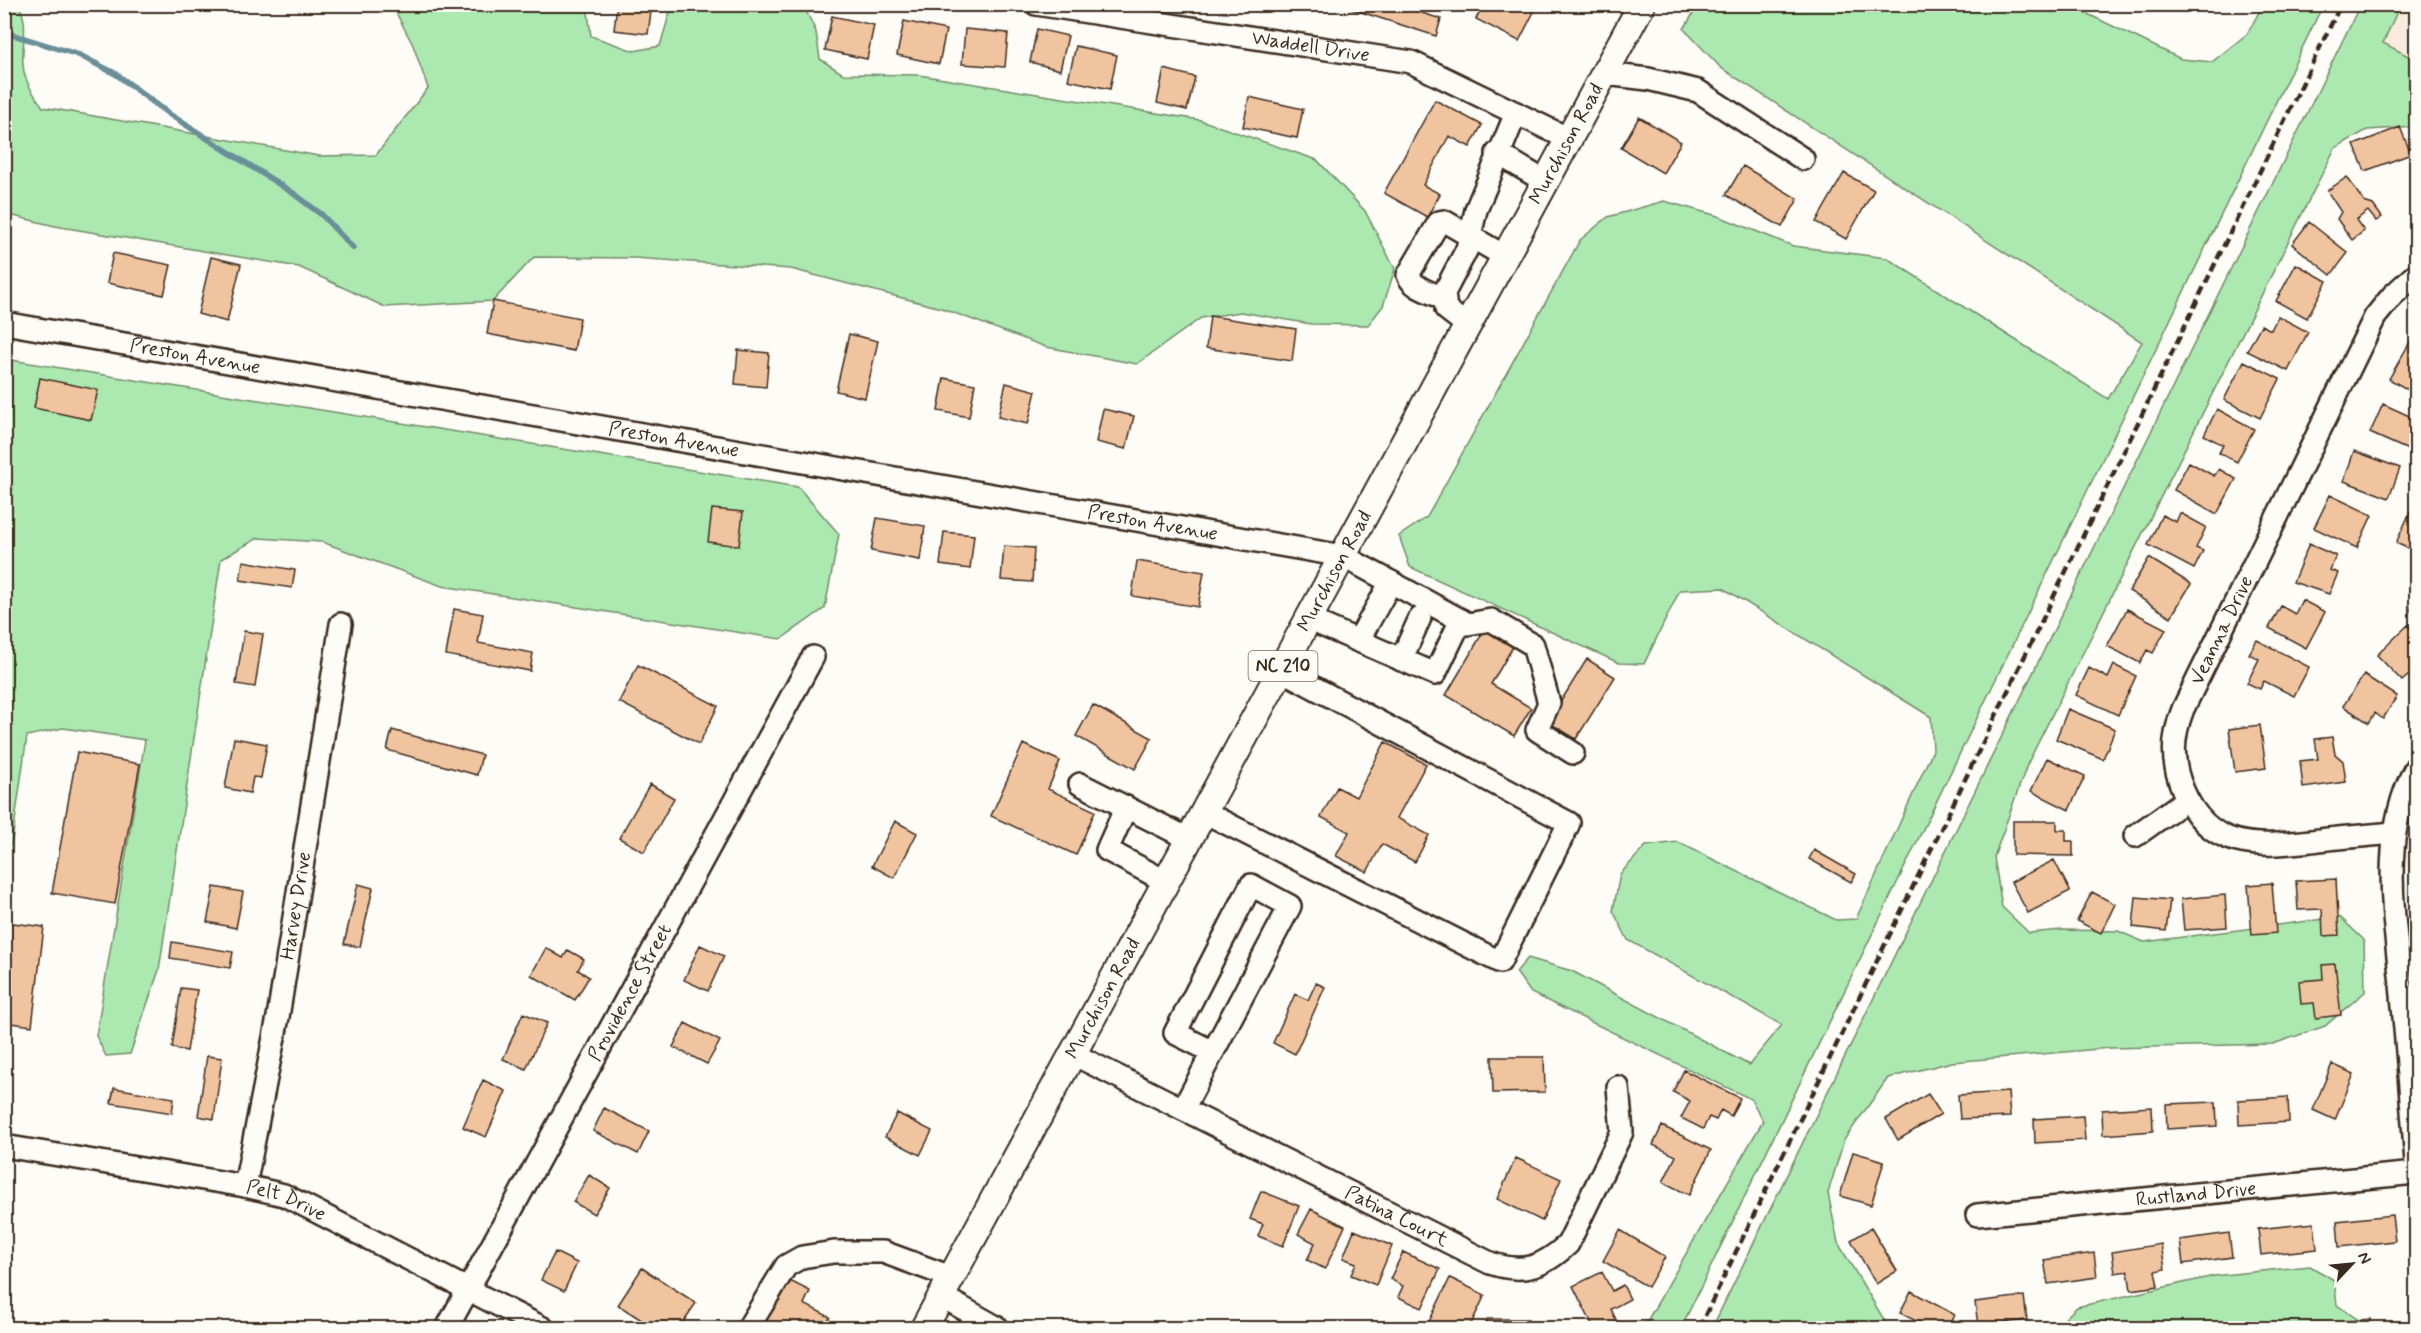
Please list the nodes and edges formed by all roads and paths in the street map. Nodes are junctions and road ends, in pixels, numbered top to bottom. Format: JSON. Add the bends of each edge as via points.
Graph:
{"nodes":[{"id":1,"x":1036,"y":4,"type":"edge"},
{"id":2,"x":1642,"y":4,"type":"edge"},
{"id":3,"x":1605,"y":74,"type":"junction"},
{"id":4,"x":1516,"y":113,"type":"junction"},
{"id":5,"x":1569,"y":139,"type":"junction"},
{"id":6,"x":1497,"y":153,"type":"junction"},
{"id":7,"x":1803,"y":159,"type":"dead end"},
{"id":8,"x":1546,"y":182,"type":"junction"},
{"id":9,"x":1471,"y":236,"type":"junction"},
{"id":10,"x":1506,"y":256,"type":"junction"},
{"id":11,"x":2416,"y":274,"type":"edge"},
{"id":12,"x":1443,"y":298,"type":"junction"},
{"id":13,"x":4,"y":323,"type":"edge"},
{"id":14,"x":1468,"y":326,"type":"junction"},
{"id":15,"x":1343,"y":556,"type":"junction"},
{"id":16,"x":1391,"y":582,"type":"junction"},
{"id":17,"x":1420,"y":618,"type":"dead end"},
{"id":18,"x":1308,"y":619,"type":"junction"},
{"id":19,"x":1461,"y":620,"type":"junction"},
{"id":20,"x":341,"y":624,"type":"dead end"},
{"id":21,"x":1358,"y":641,"type":"junction"},
{"id":22,"x":813,"y":657,"type":"dead end"},
{"id":23,"x":1401,"y":660,"type":"junction"},
{"id":24,"x":1281,"y":670,"type":"junction"},
{"id":25,"x":1573,"y":753,"type":"dead end"},
{"id":26,"x":2416,"y":767,"type":"edge"},
{"id":27,"x":1080,"y":784,"type":"dead end"},
{"id":28,"x":2187,"y":799,"type":"junction"},
{"id":29,"x":1126,"y":807,"type":"junction"},
{"id":30,"x":1204,"y":812,"type":"junction"},
{"id":31,"x":2394,"y":833,"type":"junction"},
{"id":32,"x":2135,"y":836,"type":"dead end"},
{"id":33,"x":1189,"y":839,"type":"junction"},
{"id":34,"x":1165,"y":881,"type":"junction"},
{"id":35,"x":1213,"y":1052,"type":"junction"},
{"id":36,"x":1073,"y":1054,"type":"junction"},
{"id":37,"x":1618,"y":1087,"type":"dead end"},
{"id":38,"x":1183,"y":1109,"type":"junction"},
{"id":39,"x":4,"y":1146,"type":"edge"},
{"id":40,"x":2416,"y":1163,"type":"edge"},
{"id":41,"x":2416,"y":1173,"type":"edge"},
{"id":42,"x":245,"y":1186,"type":"junction"},
{"id":43,"x":1977,"y":1215,"type":"dead end"},
{"id":44,"x":946,"y":1287,"type":"junction"},
{"id":45,"x":468,"y":1289,"type":"junction"},
{"id":46,"x":447,"y":1329,"type":"edge"},
{"id":47,"x":543,"y":1329,"type":"edge"},
{"id":48,"x":748,"y":1329,"type":"edge"},
{"id":49,"x":924,"y":1329,"type":"edge"},
{"id":50,"x":998,"y":1329,"type":"edge"}],
"edges":[{"from":1,"to":4,"type":"street","name":"Waddell Drive","via":[[1411,62]]},
{"from":2,"to":3,"type":"main road","name":"Murchison Road","number":"NC 210"},
{"from":3,"to":5,"type":"main road","name":"Murchison Road","number":"NC 210"},
{"from":3,"to":7,"type":"street","via":[[1698,91]]},
{"from":4,"to":5,"type":"street","name":"Waddell Drive"},
{"from":4,"to":6,"type":"street"},
{"from":5,"to":8,"type":"main road","name":"Murchison Road","number":"NC 210"},
{"from":6,"to":8,"type":"street"},
{"from":6,"to":9,"type":"street","via":[[1476,210]]},
{"from":8,"to":10,"type":"main road","name":"Murchison Road","number":"NC 210"},
{"from":9,"to":10,"type":"street"},
{"from":9,"to":12,"type":"street"},
{"from":9,"to":12,"type":"street","via":[[1439,222],[1410,272],[1411,282]]},
{"from":10,"to":14,"type":"main road","name":"Murchison Road","number":"NC 210"},
{"from":11,"to":28,"type":"street","name":"Veanna Drive","via":[[2375,317],[2182,709],[2173,749],[2177,776]]},
{"from":12,"to":14,"type":"street","via":[[1451,315]]},
{"from":13,"to":15,"type":"street","name":"Preston Avenue"},
{"from":14,"to":15,"type":"main road","name":"Murchison Road","number":"NC 210"},
{"from":15,"to":16,"type":"street","name":"Preston Avenue"},
{"from":15,"to":18,"type":"main road","name":"Murchison Road","number":"NC 210"},
{"from":16,"to":19,"type":"street","name":"Preston Avenue"},
{"from":16,"to":21,"type":"street"},
{"from":17,"to":23,"type":"street"},
{"from":18,"to":21,"type":"street"},
{"from":18,"to":24,"type":"main road","name":"Murchison Road","number":"NC 210"},
{"from":19,"to":23,"type":"street","via":[[1435,674]]},
{"from":19,"to":25,"type":"street","via":[[1468,624],[1491,620],[1533,645],[1550,703],[1537,730]]},
{"from":20,"to":42,"type":"street","name":"Harvey Drive","via":[[278,1017]]},
{"from":21,"to":23,"type":"street"},
{"from":22,"to":45,"type":"street","name":"Providence Street"},
{"from":24,"to":30,"type":"main road","name":"Murchison Road","number":"NC 210"},
{"from":24,"to":30,"type":"street","via":[[1569,823],[1500,962]]},
{"from":26,"to":31,"type":"street","via":[[2399,807]]},
{"from":27,"to":29,"type":"street"},
{"from":28,"to":31,"type":"street","name":"Veanna Drive","via":[[2212,829],[2251,845],[2292,845]]},
{"from":28,"to":32,"type":"street"},
{"from":29,"to":33,"type":"street"},
{"from":29,"to":34,"type":"street","via":[[1107,850]]},
{"from":30,"to":33,"type":"main road","name":"Murchison Road","number":"NC 210"},
{"from":31,"to":40,"type":"street","via":[[2392,890]]},
{"from":33,"to":34,"type":"main road","name":"Murchison Road","number":"NC 210"},
{"from":34,"to":36,"type":"main road","name":"Murchison Road","number":"NC 210"},
{"from":35,"to":35,"type":"street","via":[[1290,906],[1251,885],[1175,1033]]},
{"from":35,"to":38,"type":"street"},
{"from":36,"to":38,"type":"street","name":"Patina Court"},
{"from":36,"to":44,"type":"main road","name":"Murchison Road","number":"NC 210"},
{"from":37,"to":38,"type":"street","name":"Patina Court","via":[[1622,1132],[1568,1244],[1554,1257],[1512,1270],[1490,1263]]},
{"from":39,"to":42,"type":"street","name":"Pelt Drive"},
{"from":41,"to":43,"type":"street","name":"Rustland Drive"},
{"from":42,"to":45,"type":"street","name":"Pelt Drive","via":[[308,1205]]},
{"from":44,"to":48,"type":"street","via":[[883,1252],[834,1252],[802,1257],[786,1266]]},
{"from":44,"to":49,"type":"main road","name":"Murchison Road","number":"NC 210"},
{"from":44,"to":50,"type":"street"},
{"from":45,"to":46,"type":"street","name":"Providence Street"},
{"from":45,"to":47,"type":"street","name":"Pelt Drive"}]}
